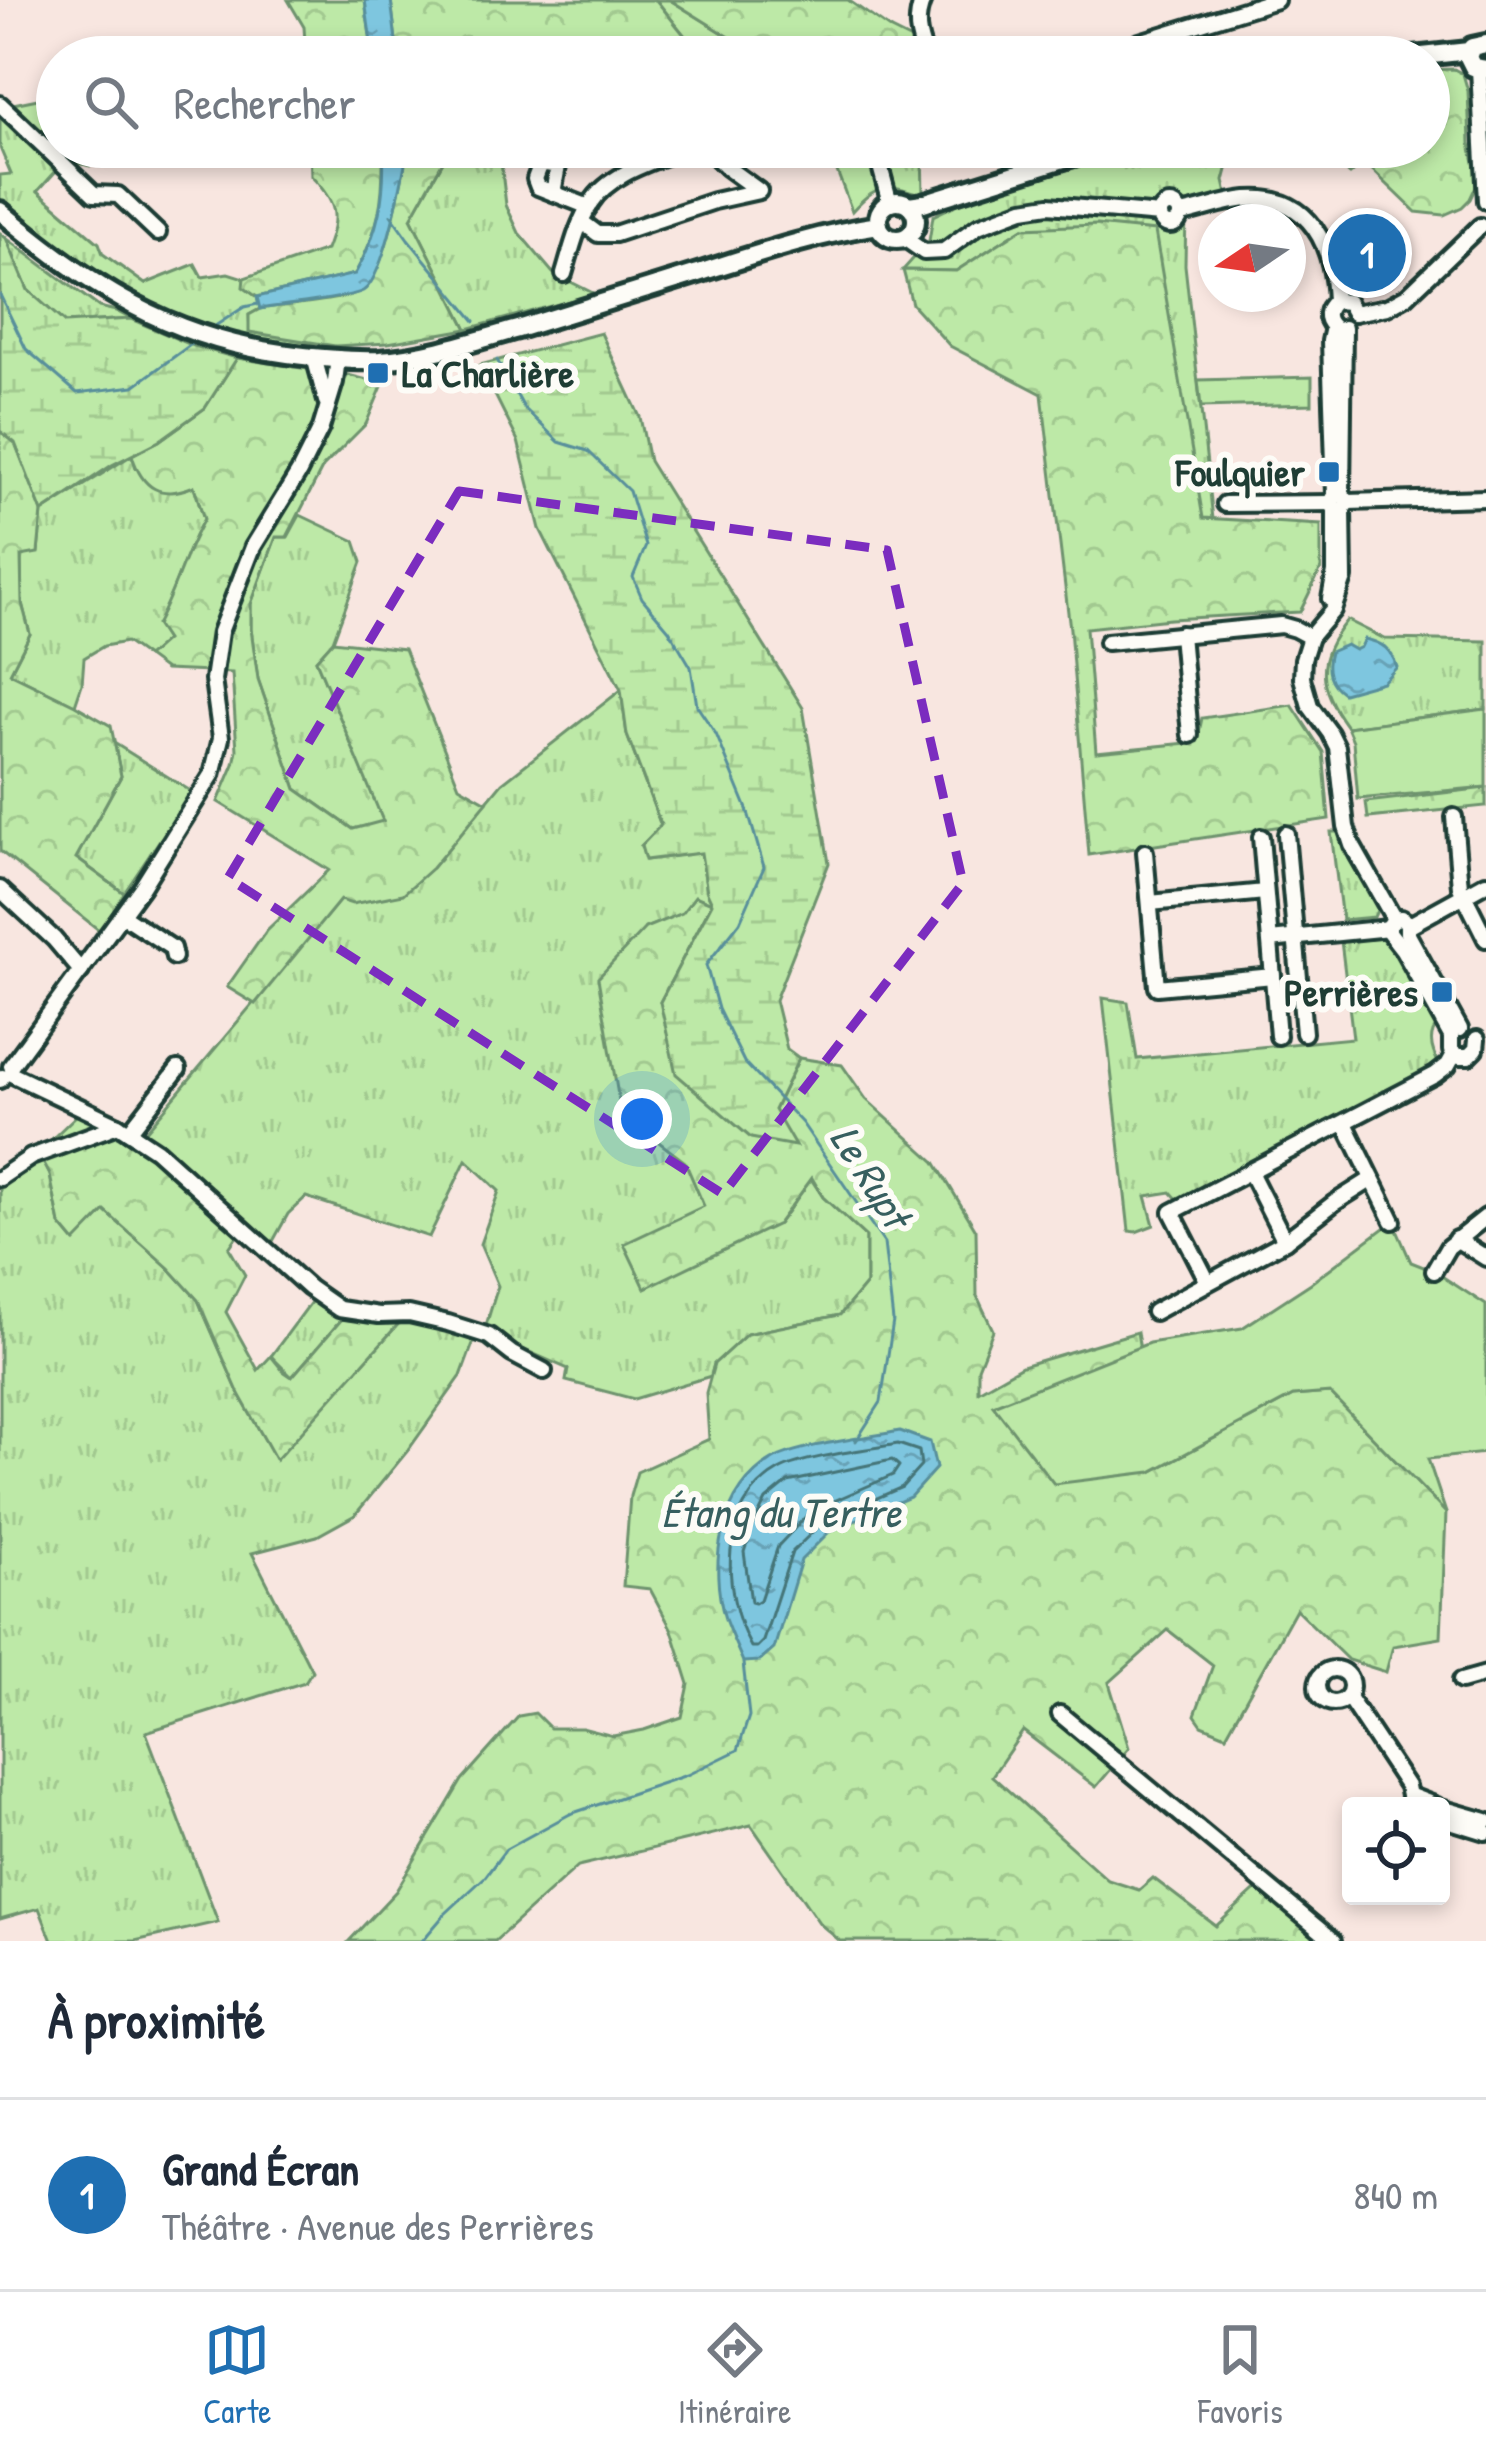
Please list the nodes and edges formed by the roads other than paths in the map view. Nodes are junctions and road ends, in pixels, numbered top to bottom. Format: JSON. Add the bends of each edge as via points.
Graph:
{"nodes":[{"id":1,"x":923,"y":0,"type":"edge"},
{"id":2,"x":1276,"y":0,"type":"edge"},
{"id":3,"x":918,"y":36,"type":"edge"},
{"id":4,"x":1159,"y":36,"type":"edge"},
{"id":5,"x":1478,"y":59,"type":"edge"},
{"id":6,"x":0,"y":104,"type":"edge"},
{"id":7,"x":36,"y":138,"type":"edge"},
{"id":8,"x":67,"y":168,"type":"edge"},
{"id":9,"x":639,"y":168,"type":"edge"},
{"id":10,"x":728,"y":168,"type":"edge"},
{"id":11,"x":884,"y":168,"type":"edge"},
{"id":12,"x":1035,"y":168,"type":"edge"},
{"id":13,"x":732,"y":172,"type":"junction"},
{"id":14,"x":553,"y":193,"type":"dead end"},
{"id":15,"x":714,"y":201,"type":"junction"},
{"id":16,"x":1486,"y":201,"type":"edge"},
{"id":17,"x":589,"y":207,"type":"junction"},
{"id":18,"x":905,"y":210,"type":"junction"},
{"id":19,"x":0,"y":212,"type":"edge"},
{"id":20,"x":582,"y":222,"type":"junction"},
{"id":21,"x":879,"y":225,"type":"junction"},
{"id":22,"x":1483,"y":227,"type":"edge"},
{"id":23,"x":158,"y":233,"type":"dead end"},
{"id":24,"x":904,"y":238,"type":"junction"},
{"id":25,"x":564,"y":274,"type":"dead end"},
{"id":26,"x":1335,"y":302,"type":"junction"},
{"id":27,"x":1354,"y":313,"type":"junction"},
{"id":28,"x":1329,"y":323,"type":"junction"},
{"id":29,"x":314,"y":357,"type":"junction"},
{"id":30,"x":338,"y":358,"type":"junction"},
{"id":31,"x":327,"y":406,"type":"junction"},
{"id":32,"x":1486,"y":498,"type":"edge"},
{"id":33,"x":1339,"y":502,"type":"junction"},
{"id":34,"x":1225,"y":504,"type":"dead end"},
{"id":35,"x":1314,"y":631,"type":"junction"},
{"id":36,"x":1181,"y":634,"type":"junction"},
{"id":37,"x":1107,"y":642,"type":"dead end"},
{"id":38,"x":1190,"y":735,"type":"dead end"},
{"id":39,"x":1454,"y":817,"type":"dead end"},
{"id":40,"x":1286,"y":834,"type":"dead end"},
{"id":41,"x":1261,"y":838,"type":"dead end"},
{"id":42,"x":1145,"y":852,"type":"dead end"},
{"id":43,"x":1486,"y":884,"type":"edge"},
{"id":44,"x":0,"y":889,"type":"edge"},
{"id":45,"x":1265,"y":892,"type":"junction"},
{"id":46,"x":1462,"y":896,"type":"junction"},
{"id":47,"x":1150,"y":903,"type":"junction"},
{"id":48,"x":122,"y":915,"type":"junction"},
{"id":49,"x":1399,"y":929,"type":"junction"},
{"id":50,"x":1294,"y":938,"type":"junction"},
{"id":51,"x":1486,"y":939,"type":"edge"},
{"id":52,"x":1270,"y":940,"type":"junction"},
{"id":53,"x":174,"y":957,"type":"dead end"},
{"id":54,"x":81,"y":970,"type":"junction"},
{"id":55,"x":1273,"y":976,"type":"junction"},
{"id":56,"x":1456,"y":1032,"type":"junction"},
{"id":57,"x":1304,"y":1033,"type":"dead end"},
{"id":58,"x":1278,"y":1036,"type":"dead end"},
{"id":59,"x":1481,"y":1038,"type":"edge"},
{"id":60,"x":1454,"y":1054,"type":"junction"},
{"id":61,"x":178,"y":1069,"type":"dead end"},
{"id":62,"x":4,"y":1073,"type":"edge"},
{"id":63,"x":1345,"y":1123,"type":"junction"},
{"id":64,"x":123,"y":1129,"type":"junction"},
{"id":65,"x":1250,"y":1172,"type":"junction"},
{"id":66,"x":0,"y":1178,"type":"edge"},
{"id":67,"x":1372,"y":1179,"type":"junction"},
{"id":68,"x":1486,"y":1217,"type":"edge"},
{"id":69,"x":1393,"y":1221,"type":"dead end"},
{"id":70,"x":1456,"y":1239,"type":"junction"},
{"id":71,"x":1285,"y":1241,"type":"junction"},
{"id":72,"x":1486,"y":1258,"type":"edge"},
{"id":73,"x":1434,"y":1271,"type":"dead end"},
{"id":74,"x":1208,"y":1282,"type":"junction"},
{"id":75,"x":1154,"y":1312,"type":"dead end"},
{"id":76,"x":544,"y":1371,"type":"dead end"},
{"id":77,"x":1486,"y":1674,"type":"edge"},
{"id":78,"x":1461,"y":1681,"type":"dead end"},
{"id":79,"x":1348,"y":1696,"type":"dead end"},
{"id":80,"x":1060,"y":1714,"type":"dead end"},
{"id":81,"x":1405,"y":1797,"type":"edge"},
{"id":82,"x":1450,"y":1810,"type":"edge"},
{"id":83,"x":1450,"y":1821,"type":"edge"},
{"id":84,"x":1486,"y":1821,"type":"edge"},
{"id":85,"x":1486,"y":1832,"type":"edge"},
{"id":86,"x":1333,"y":1941,"type":"edge"}],
"edges":[{"from":1,"to":3,"type":"street"},
{"from":2,"to":4,"type":"street"},
{"from":5,"to":16,"type":"street"},
{"from":6,"to":7,"type":"street"},
{"from":8,"to":23,"type":"street","via":[[94,194],[118,195]]},
{"from":9,"to":17,"type":"street","via":[[607,185]]},
{"from":10,"to":13,"type":"street"},
{"from":11,"to":18,"type":"street"},
{"from":12,"to":18,"type":"main road"},
{"from":13,"to":15,"type":"street"},
{"from":13,"to":15,"type":"street","via":[[762,187]]},
{"from":14,"to":17,"type":"street"},
{"from":15,"to":20,"type":"street","via":[[615,234]]},
{"from":16,"to":22,"type":"street","via":[[1476,212]]},
{"from":17,"to":20,"type":"street"},
{"from":18,"to":21,"type":"main road","via":[[882,209]]},
{"from":18,"to":24,"type":"main road","via":[[913,232]]},
{"from":19,"to":29,"type":"main road","via":[[85,278],[162,320],[255,350]]},
{"from":20,"to":25,"type":"street"},
{"from":21,"to":24,"type":"main road"},
{"from":21,"to":30,"type":"main road","via":[[460,345],[377,360]]},
{"from":22,"to":27,"type":"street","via":[[1407,296]]},
{"from":24,"to":26,"type":"street","via":[[924,252],[944,251],[978,226],[1023,209],[1160,214],[1172,205],[1180,214],[1260,199],[1315,227],[1333,269]]},
{"from":26,"to":27,"type":"street","via":[[1348,302]]},
{"from":26,"to":28,"type":"street"},
{"from":27,"to":28,"type":"street","via":[[1350,325]]},
{"from":28,"to":33,"type":"street"},
{"from":29,"to":30,"type":"main road"},
{"from":29,"to":31,"type":"street"},
{"from":30,"to":31,"type":"street"},
{"from":31,"to":48,"type":"street","via":[[253,547],[220,632],[214,680],[221,739],[212,775]]},
{"from":32,"to":33,"type":"street"},
{"from":33,"to":34,"type":"street"},
{"from":33,"to":35,"type":"street","via":[[1344,578],[1333,610]]},
{"from":35,"to":36,"type":"street","via":[[1281,625]]},
{"from":35,"to":49,"type":"street","via":[[1303,689],[1337,747],[1352,845]]},
{"from":36,"to":37,"type":"street"},
{"from":36,"to":38,"type":"street"},
{"from":39,"to":46,"type":"street"},
{"from":40,"to":50,"type":"street"},
{"from":41,"to":45,"type":"street"},
{"from":42,"to":47,"type":"street"},
{"from":43,"to":46,"type":"street"},
{"from":44,"to":54,"type":"street"},
{"from":45,"to":47,"type":"street"},
{"from":45,"to":52,"type":"street"},
{"from":46,"to":49,"type":"street"},
{"from":46,"to":51,"type":"street"},
{"from":47,"to":55,"type":"street","via":[[1157,987]]},
{"from":48,"to":53,"type":"street"},
{"from":48,"to":54,"type":"street"},
{"from":49,"to":50,"type":"street"},
{"from":49,"to":56,"type":"street"},
{"from":50,"to":52,"type":"street"},
{"from":50,"to":57,"type":"street"},
{"from":52,"to":55,"type":"street"},
{"from":54,"to":62,"type":"street"},
{"from":55,"to":58,"type":"street"},
{"from":56,"to":59,"type":"street"},
{"from":56,"to":60,"type":"street"},
{"from":59,"to":60,"type":"street","via":[[1473,1053]]},
{"from":60,"to":63,"type":"street","via":[[1435,1076]]},
{"from":61,"to":64,"type":"street"},
{"from":62,"to":64,"type":"street"},
{"from":63,"to":65,"type":"street"},
{"from":63,"to":67,"type":"street"},
{"from":64,"to":66,"type":"street","via":[[31,1157]]},
{"from":64,"to":76,"type":"street","via":[[339,1309],[448,1323],[489,1336]]},
{"from":65,"to":71,"type":"street"},
{"from":65,"to":74,"type":"street","via":[[1172,1212]]},
{"from":67,"to":69,"type":"street"},
{"from":67,"to":71,"type":"street"},
{"from":68,"to":70,"type":"street"},
{"from":70,"to":72,"type":"street"},
{"from":70,"to":73,"type":"street"},
{"from":71,"to":74,"type":"street"},
{"from":74,"to":75,"type":"street"},
{"from":77,"to":78,"type":"street"},
{"from":79,"to":81,"type":"street"},
{"from":80,"to":86,"type":"street"},
{"from":82,"to":84,"type":"street"},
{"from":83,"to":85,"type":"street"}]}
